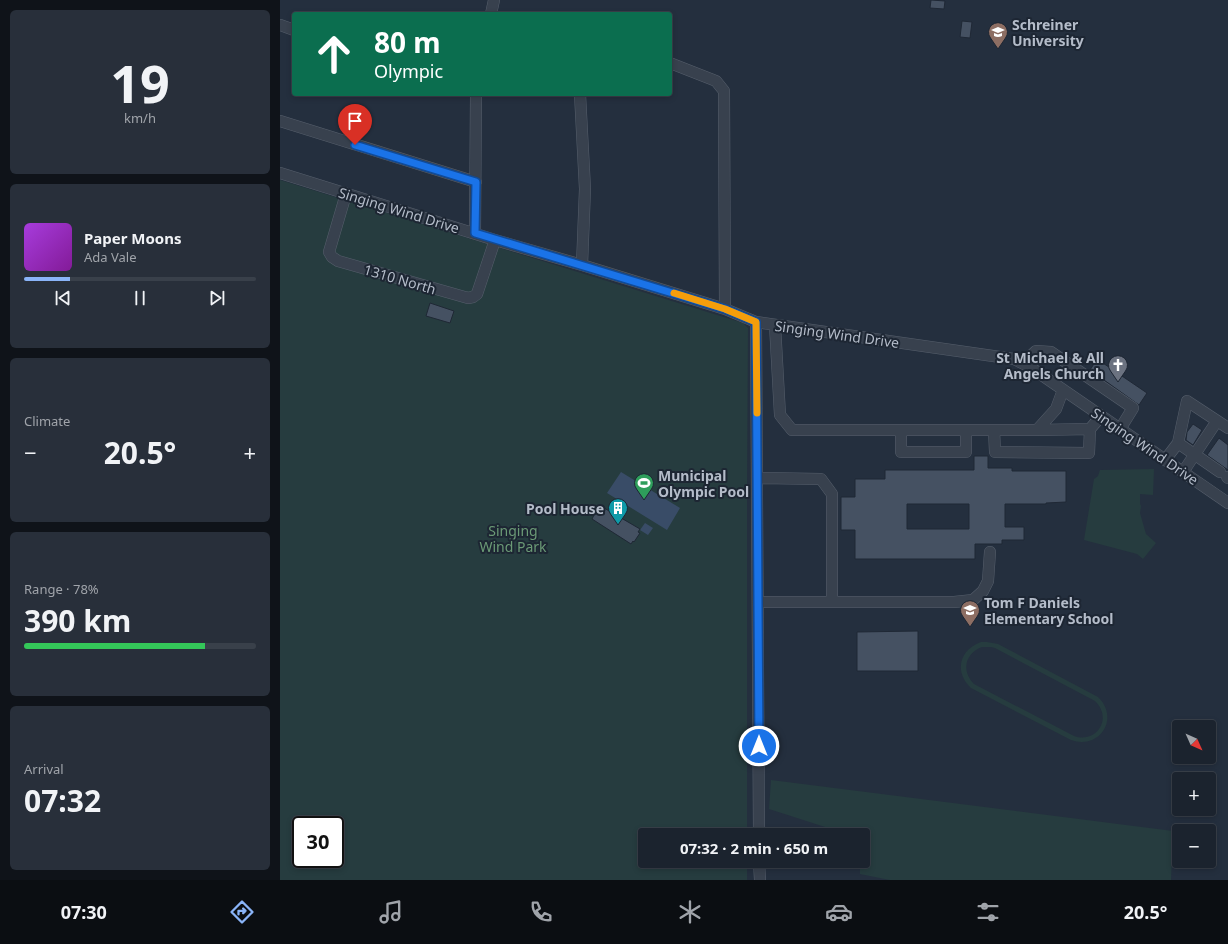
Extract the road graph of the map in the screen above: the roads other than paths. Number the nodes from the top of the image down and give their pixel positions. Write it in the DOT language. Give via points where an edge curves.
graph roads {
  1 [pos="494,0"];
  2 [pos="491,12"];
  3 [pos="280,25"];
  4 [pos="292,29"];
  5 [pos="672,64"];
  6 [pos="476,96"];
  7 [pos="580,96"];
  8 [pos="280,121"];
  9 [pos="280,173"];
  10 [pos="476,182"];
  11 [pos="346,194"];
  12 [pos="475,233"];
  13 [pos="495,240"];
  14 [pos="582,264"];
  15 [pos="725,309"];
  16 [pos="756,322"];
  17 [pos="775,325"];
  18 [pos="1023,364"];
  19 [pos="1063,390"];
  20 [pos="1101,416"];
  21 [pos="1217,421"];
  22 [pos="1228,428"];
  23 [pos="1090,429"];
  24 [pos="1120,429"];
  25 [pos="901,430"];
  26 [pos="966,430"];
  27 [pos="994,430"];
  28 [pos="1037,430"];
  29 [pos="1178,443"];
  30 [pos="1194,454"];
  31 [pos="1165,460"];
  32 [pos="1183,472"];
  33 [pos="1225,475"];
  34 [pos="757,478"];
  35 [pos="1228,503"];
  36 [pos="990,552"];
  37 [pos="758,602"];
  38 [pos="832,602"];
  39 [pos="759,828"];
  40 [pos="759,868"];
  41 [pos="760,880"];
  1 -- 2 [label="street"];
  3 -- 4 [label="street"];
  5 -- 15 [label="street" via="716,81 724,91"];
  6 -- 10 [label="street"];
  7 -- 14 [label="street" via="585,188"];
  8 -- 10 [label="street"];
  9 -- 11 [label="street, Singing Wind Drive"];
  10 -- 12 [label="street"];
  11 -- 12 [label="street, Singing Wind Drive"];
  11 -- 13 [label="street, 1310 North" via="329,252 338,261 468,298 477,294"];
  12 -- 13 [label="street, Singing Wind Drive"];
  13 -- 14 [label="street, Singing Wind Drive"];
  14 -- 15 [label="street, Singing Wind Drive"];
  15 -- 16 [label="street, Singing Wind Drive"];
  16 -- 17 [label="street, Singing Wind Drive"];
  16 -- 34 [label="street"];
  17 -- 18 [label="street, Singing Wind Drive" via="1014,359"];
  17 -- 25 [label="street" via="780,415 792,430"];
  18 -- 19 [label="street, Singing Wind Drive"];
  18 -- 24 [label="street" via="1036,351 1052,352 1133,408"];
  19 -- 20 [label="street, Singing Wind Drive"];
  19 -- 28 [label="street" via="1056,409"];
  20 -- 23 [label="street"];
  20 -- 24 [label="street, Singing Wind Drive"];
  21 -- 22 [label="street"];
  21 -- 29 [label="street" via="1187,401"];
  21 -- 30 [label="street"];
  23 -- 27 [label="street" via="1089,453 995,452"];
  23 -- 28 [label="street"];
  24 -- 31 [label="street, Singing Wind Drive"];
  25 -- 26 [label="street"];
  25 -- 26 [label="street" via="901,452 966,452"];
  26 -- 27 [label="street"];
  27 -- 28 [label="street"];
  29 -- 30 [label="street"];
  29 -- 31 [label="street"];
  30 -- 32 [label="street"];
  30 -- 33 [label="street"];
  31 -- 32 [label="street, Singing Wind Drive"];
  32 -- 35 [label="street, Singing Wind Drive"];
  34 -- 37 [label="street"];
  34 -- 38 [label="street" via="821,479 832,494"];
  36 -- 38 [label="street" via="988,581 983,591 973,600"];
  37 -- 38 [label="street"];
  37 -- 39 [label="street"];
  40 -- 41 [label="street"];
}
